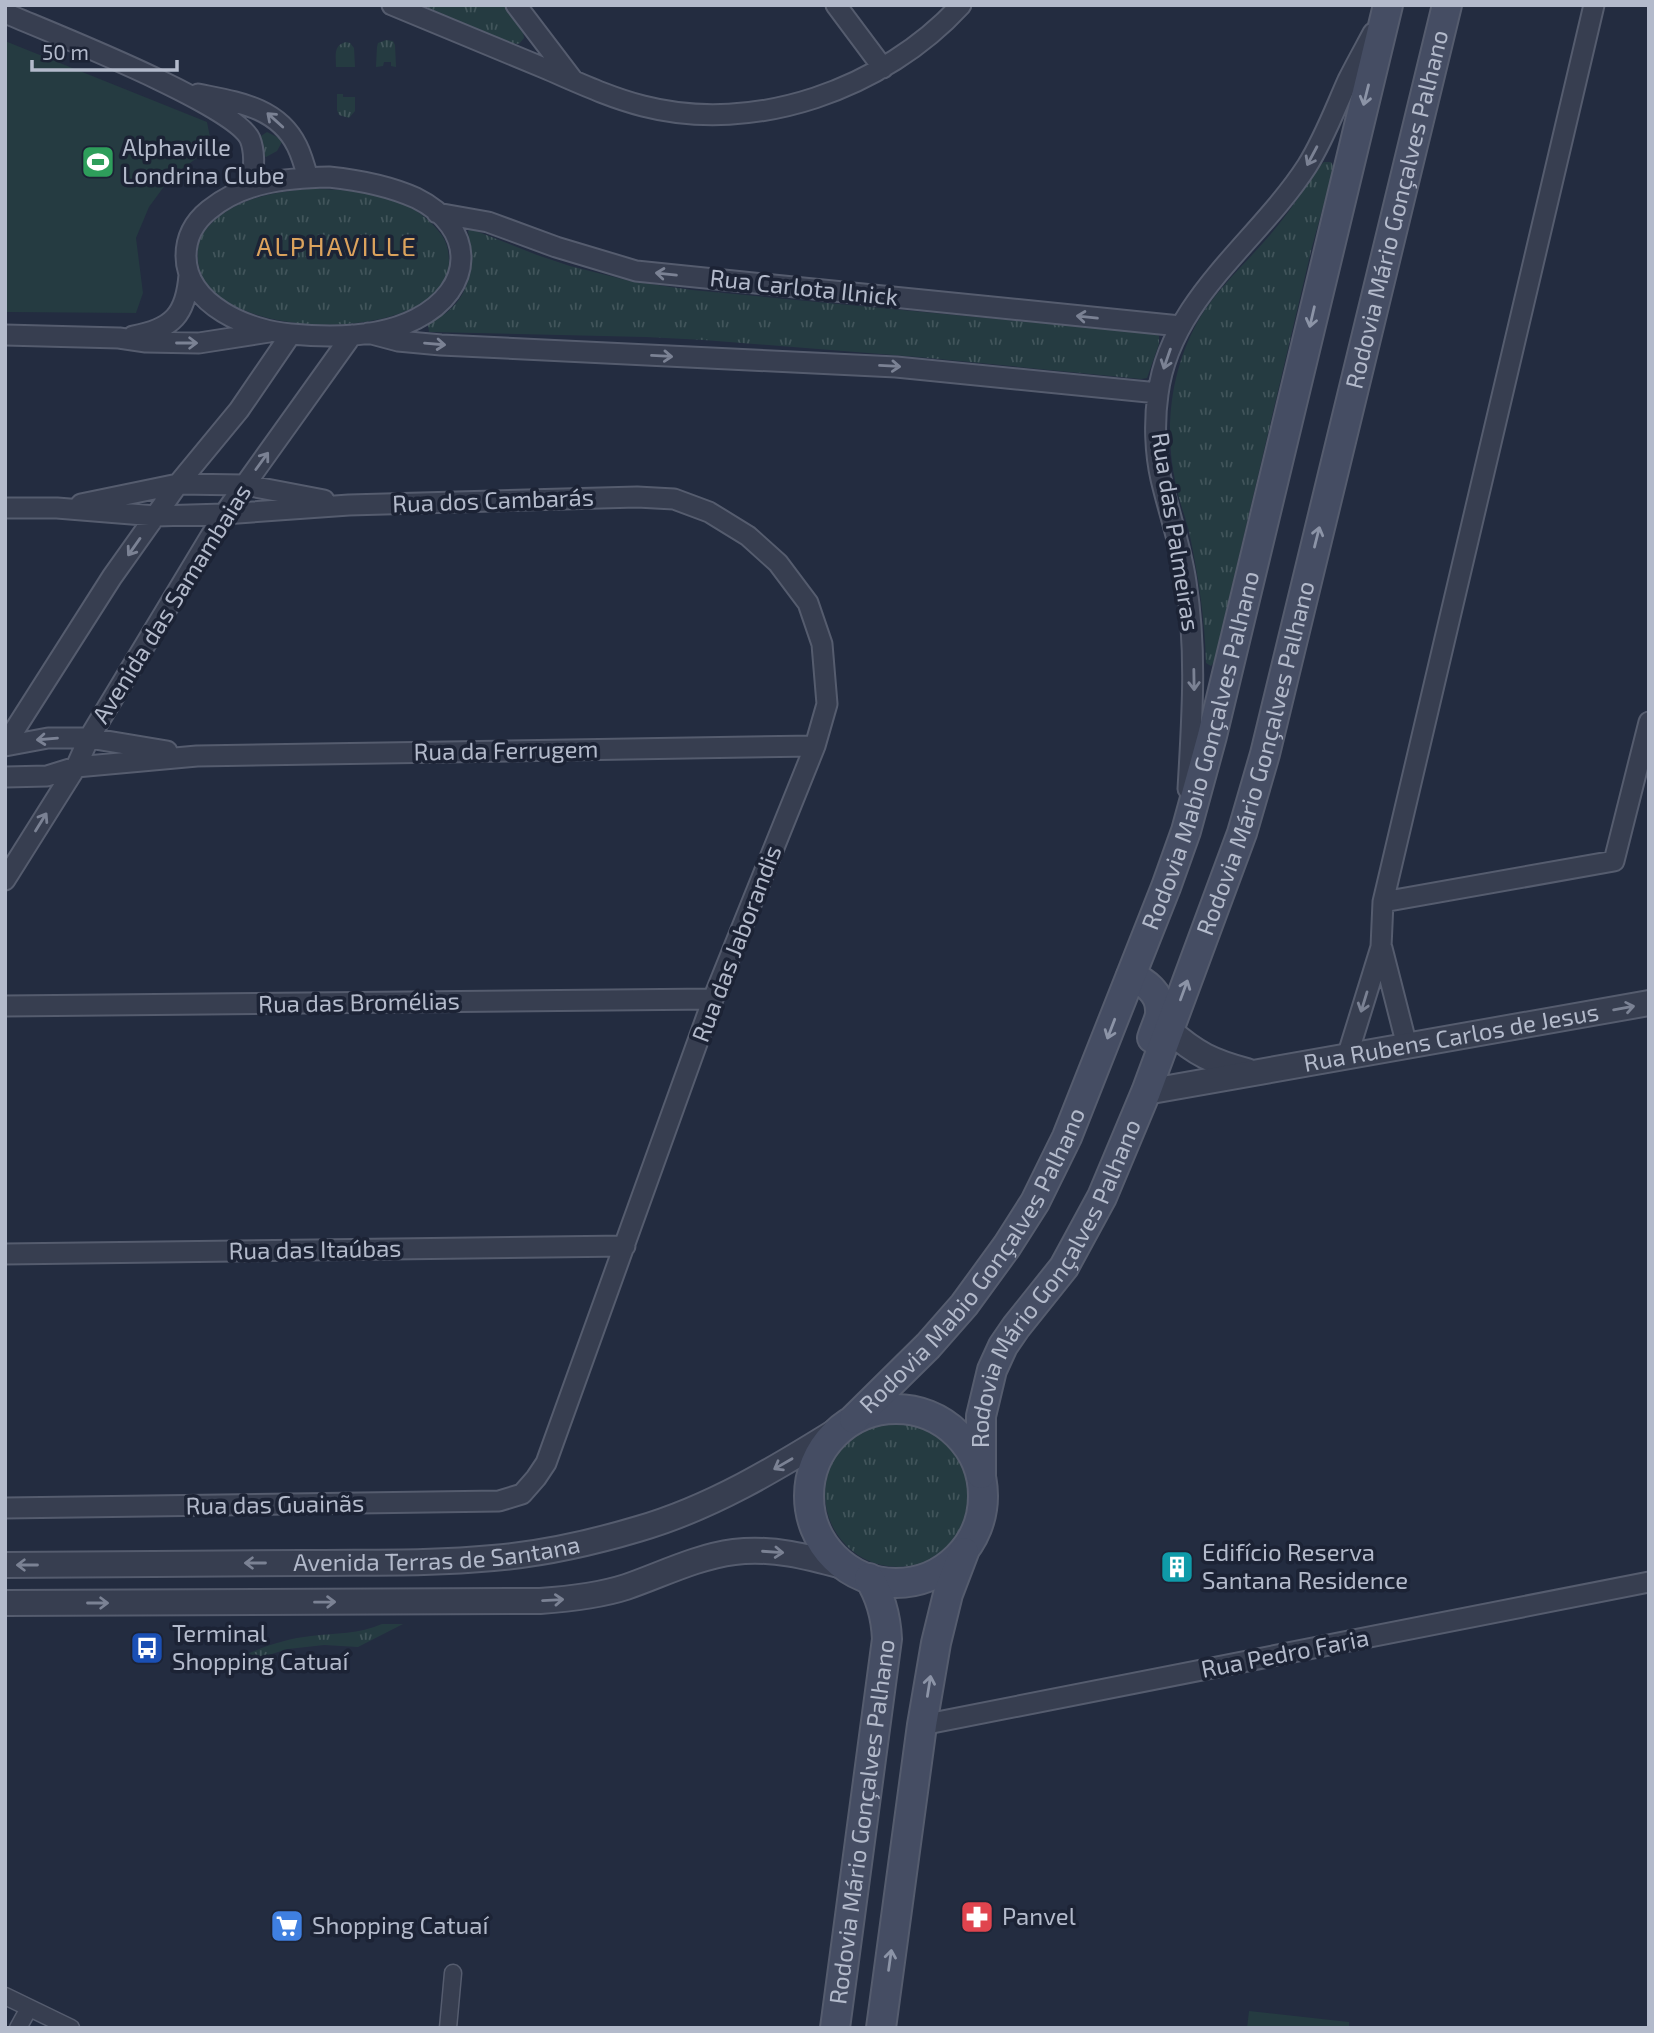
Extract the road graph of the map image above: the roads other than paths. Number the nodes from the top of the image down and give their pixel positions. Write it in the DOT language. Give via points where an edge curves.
graph roads {
  1 [pos="392,5"];
  2 [pos="516,5"];
  3 [pos="836,5"];
  4 [pos="961,5"];
  5 [pos="1447,5"];
  6 [pos="1594,5"];
  7 [pos="1387,6"];
  8 [pos="5,13"];
  9 [pos="883,68"];
  10 [pos="574,80"];
  11 [pos="184,91"];
  12 [pos="308,177"];
  13 [pos="252,187"];
  14 [pos="437,213"];
  15 [pos="188,275"];
  16 [pos="1180,326"];
  17 [pos="282,333"];
  18 [pos="360,334"];
  19 [pos="5,335"];
  20 [pos="120,338"];
  21 [pos="1158,393"];
  22 [pos="178,484"];
  23 [pos="245,485"];
  24 [pos="636,497"];
  25 [pos="349,505"];
  26 [pos="5,508"];
  27 [pos="57,508"];
  28 [pos="224,514"];
  29 [pos="156,516"];
  30 [pos="1649,722"];
  31 [pos="89,738"];
  32 [pos="5,745"];
  33 [pos="815,746"];
  34 [pos="197,756"];
  35 [pos="76,767"];
  36 [pos="5,778"];
  37 [pos="1186,831"];
  38 [pos="5,880"];
  39 [pos="1383,902"];
  40 [pos="1381,947"];
  41 [pos="1131,976"];
  42 [pos="713,999"];
  43 [pos="1649,1003"];
  44 [pos="5,1006"];
  45 [pos="1169,1030"];
  46 [pos="1407,1046"];
  47 [pos="1347,1057"];
  48 [pos="1255,1073"];
  49 [pos="1146,1092"];
  50 [pos="625,1246"];
  51 [pos="5,1254"];
  52 [pos="848,1424"];
  53 [pos="981,1474"];
  54 [pos="536,1478"];
  55 [pos="5,1508"];
  56 [pos="965,1549"];
  57 [pos="5,1565"];
  58 [pos="857,1573"];
  59 [pos="1649,1582"];
  60 [pos="5,1603"];
  61 [pos="922,1725"];
  62 [pos="453,1973"];
  63 [pos="5,1996"];
  64 [pos="29,2008"];
  65 [pos="18,2028"];
  66 [pos="71,2028"];
  67 [pos="448,2028"];
  68 [pos="835,2028"];
  69 [pos="881,2028"];
  1 -- 10 [label="street"];
  2 -- 10 [label="street"];
  3 -- 9 [label="street"];
  4 -- 9 [label="street" via="919,45"];
  45 -- 5 [label="main road, Rodovia Mário Gonçalves Palhano, one-way" via="1242,833 1265,754"];
  6 -- 39 [label="street"];
  7 -- 16 [label="street, Rua das Palmeiras, one-way" via="1307,166 1248,242 1215,276"];
  7 -- 37 [label="main road, Rodovia Mabio Gonçalves Palhano, one-way" via="1216,723"];
  8 -- 11 [label="street"];
  9 -- 10 [label="street" via="808,101 762,111 713,114 645,106"];
  12 -- 11 [label="street, one-way" via="297,146 265,111"];
  11 -- 13 [label="street" via="244,130 253,152"];
  12 -- 13 [label="street"];
  12 -- 14 [label="street, Rua Carlota Ilnick" via="375,184 415,198"];
  13 -- 15 [label="street" via="220,202 197,222 186,247"];
  16 -- 14 [label="street, Rua Carlota Ilnick, one-way" via="636,271 488,222"];
  14 -- 18 [label="street, Rua Carlota Ilnick" via="460,246 461,266 455,285 415,319"];
  15 -- 17 [label="street" via="203,297 224,313"];
  15 -- 20 [label="street" via="185,303 169,324"];
  16 -- 21 [label="street, Rua das Palmeiras, one-way"];
  17 -- 18 [label="street, Rua Carlota Ilnick"];
  20 -- 17 [label="street, one-way" via="199,343"];
  17 -- 22 [label="street" via="239,410"];
  18 -- 21 [label="street, one-way" via="441,345 896,367"];
  23 -- 18 [label="street, Avenida das Samambaias, one-way"];
  19 -- 20 [label="street"];
  21 -- 37 [label="street, Rua das Palmeiras, one-way" via="1160,477 1186,581 1194,653"];
  22 -- 23 [label="street, Rua dos Cambarás"];
  22 -- 27 [label="street, Rua dos Cambarás"];
  22 -- 29 [label="street"];
  23 -- 25 [label="street, Rua dos Cambarás"];
  23 -- 28 [label="street, Avenida das Samambaias"];
  24 -- 25 [label="street, Rua dos Cambarás"];
  24 -- 33 [label="street, Rua das Jaborandis" via="674,499 709,512 748,536 778,563 808,603 822,644 827,704"];
  25 -- 28 [label="street, Rua dos Cambarás"];
  26 -- 27 [label="street, Rua dos Cambarás"];
  27 -- 29 [label="street, Rua dos Cambarás"];
  28 -- 29 [label="street, Rua dos Cambarás"];
  28 -- 31 [label="street, Avenida das Samambaias"];
  29 -- 32 [label="street, one-way"];
  30 -- 39 [label="street" via="1614,861"];
  31 -- 32 [label="street, Rua da Ferrugem, one-way"];
  31 -- 34 [label="street, Rua da Ferrugem"];
  31 -- 35 [label="street, Avenida das Samambaias"];
  33 -- 34 [label="street, Rua da Ferrugem"];
  33 -- 42 [label="street, Rua das Jaborandis"];
  34 -- 35 [label="street, Rua da Ferrugem"];
  35 -- 36 [label="street, Rua da Ferrugem" via="47,776"];
  38 -- 35 [label="street, Avenida das Samambaias, one-way"];
  37 -- 41 [label="main road, Rodovia Mabio Gonçalves Palhano"];
  39 -- 40 [label="street"];
  40 -- 46 [label="street"];
  40 -- 47 [label="street, one-way"];
  41 -- 49 [label="main road" via="1146,982 1161,1010 1144,1065"];
  41 -- 52 [label="main road, Rodovia Mabio Gonçalves Palhano, one-way" via="1067,1136 1035,1202 964,1305"];
  42 -- 44 [label="street, Rua das Bromélias"];
  42 -- 50 [label="street, Rua das Jaborandis"];
  46 -- 43 [label="street, Rua Rubens Carlos de Jesus, one-way"];
  45 -- 48 [label="street, Rua Rubens Carlos de Jesus" via="1199,1054"];
  45 -- 49 [label="main road, Rodovia Mário Gonçalves Palhano"];
  46 -- 47 [label="street, Rua Rubens Carlos de Jesus"];
  47 -- 48 [label="street, Rua Rubens Carlos de Jesus"];
  48 -- 49 [label="street, Rua Rubens Carlos de Jesus"];
  49 -- 53 [label="main road, Rodovia Mário Gonçalves Palhano" via="1076,1246 1003,1346 992,1370 981,1416"];
  50 -- 51 [label="street, Rua das Itaúbas"];
  50 -- 54 [label="street, Rua das Jaborandis" via="546,1463"];
  52 -- 53 [label="main road" via="884,1409 931,1416 957,1433"];
  52 -- 57 [label="street, Avenida Terras de Santana, one-way" via="744,1486 683,1513 628,1532 546,1551 394,1562"];
  52 -- 58 [label="main road" via="830,1439 817,1459 808,1497 815,1529 828,1550"];
  53 -- 56 [label="main road" via="980,1521"];
  54 -- 55 [label="street, Rua das Guainãs" via="523,1494 499,1501"];
  56 -- 58 [label="main road" via="941,1570 909,1582 893,1583"];
  61 -- 56 [label="main road, Rodovia Mário Gonçalves Palhano, one-way" via="945,1606"];
  60 -- 58 [label="street, Avenida Terras de Santana, one-way" via="571,1599 623,1588 733,1552 803,1555"];
  58 -- 68 [label="main road, Rodovia Mário Gonçalves Palhano" via="876,1588 887,1639"];
  59 -- 61 [label="street, Rua Pedro Faria"];
  69 -- 61 [label="main road, Rodovia Mário Gonçalves Palhano, one-way"];
  62 -- 67 [label="street"];
  63 -- 64 [label="street"];
  64 -- 65 [label="street"];
  64 -- 66 [label="street"];
}
